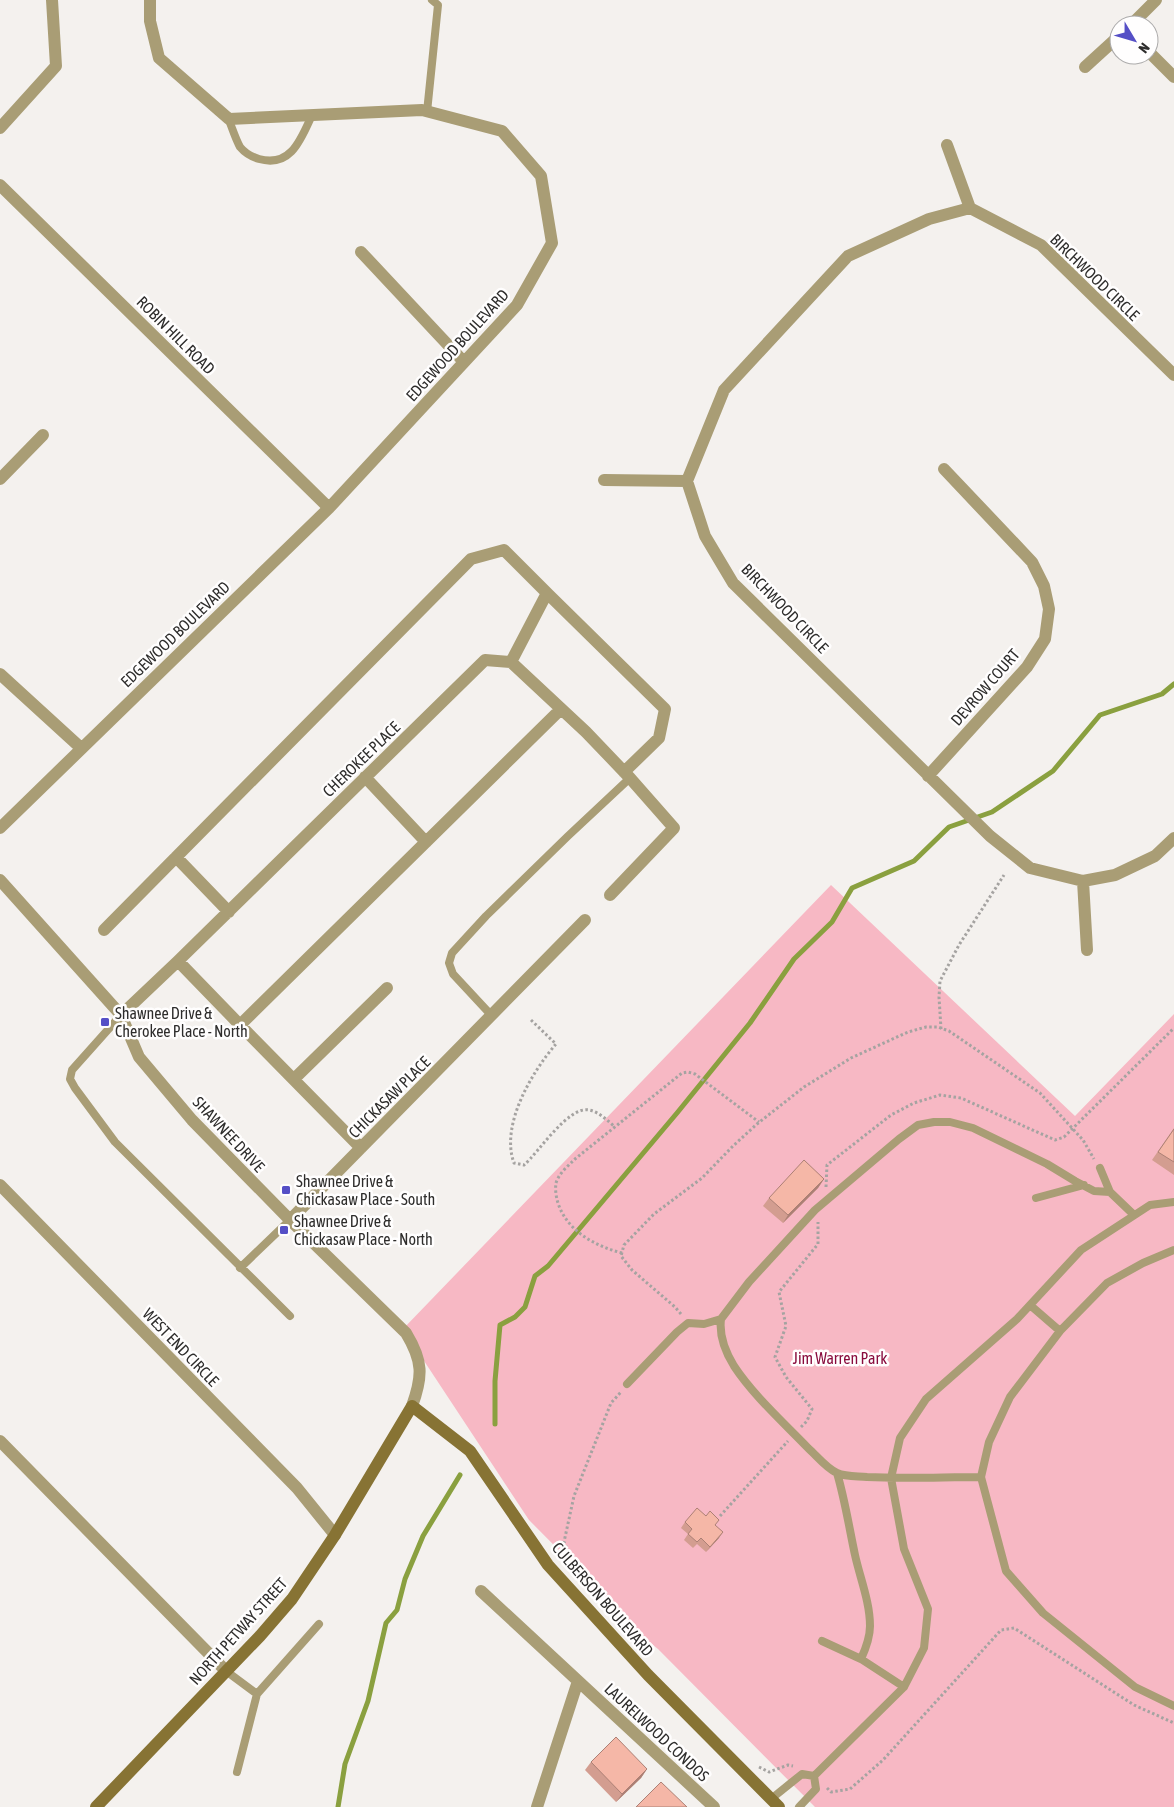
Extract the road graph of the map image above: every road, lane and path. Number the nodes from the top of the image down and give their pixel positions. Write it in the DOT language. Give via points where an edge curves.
graph roads {
  1 [pos="52,0"];
  2 [pos="150,0"];
  3 [pos="432,0"];
  4 [pos="1156,0"];
  5 [pos="1141,15"];
  6 [pos="1109,45"];
  7 [pos="1159,62"];
  8 [pos="1085,67"];
  9 [pos="1174,77"];
  10 [pos="427,112"];
  11 [pos="312,115"];
  12 [pos="228,118"];
  13 [pos="0,128"];
  14 [pos="946,146"];
  15 [pos="0,185"];
  16 [pos="970,208"];
  17 [pos="360,252"];
  18 [pos="464,362"];
  19 [pos="1174,375"];
  20 [pos="43,435"];
  21 [pos="944,469"];
  22 [pos="0,479"];
  23 [pos="604,480"];
  24 [pos="687,482"];
  25 [pos="329,508"];
  26 [pos="547,593"];
  27 [pos="511,662"];
  28 [pos="0,674"];
  29 [pos="561,709"];
  30 [pos="81,748"];
  31 [pos="627,775"];
  32 [pos="928,776"];
  33 [pos="365,777"];
  34 [pos="0,828"];
  35 [pos="1174,838"];
  36 [pos="426,842"];
  37 [pos="176,857"];
  38 [pos="1004,875"];
  39 [pos="0,880"];
  40 [pos="1083,881"];
  41 [pos="610,895"];
  42 [pos="228,912"];
  43 [pos="585,920"];
  44 [pos="104,930"];
  45 [pos="1087,950"];
  46 [pos="178,961"];
  47 [pos="387,988"];
  48 [pos="121,1015"];
  49 [pos="492,1016"];
  50 [pos="531,1020"];
  51 [pos="240,1025"];
  52 [pos="941,1028"];
  53 [pos="1174,1028"];
  54 [pos="294,1079"];
  55 [pos="759,1122"];
  56 [pos="616,1127"];
  57 [pos="1072,1129"];
  58 [pos="361,1148"];
  59 [pos="1100,1168"];
  60 [pos="0,1185"];
  61 [pos="1084,1185"];
  62 [pos="1110,1192"];
  63 [pos="1036,1198"];
  64 [pos="824,1202"];
  65 [pos="1174,1202"];
  66 [pos="1134,1215"];
  67 [pos="290,1220"];
  68 [pos="1174,1250"];
  69 [pos="622,1254"];
  70 [pos="240,1268"];
  71 [pos="1030,1305"];
  72 [pos="290,1316"];
  73 [pos="721,1319"];
  74 [pos="688,1323"];
  75 [pos="1060,1331"];
  76 [pos="627,1384"];
  77 [pos="412,1406"];
  78 [pos="795,1434"];
  79 [pos="0,1441"];
  80 [pos="837,1473"];
  81 [pos="981,1477"];
  82 [pos="890,1478"];
  83 [pos="720,1516"];
  84 [pos="335,1535"];
  85 [pos="582,1583"];
  86 [pos="481,1590"];
  87 [pos="320,1624"];
  88 [pos="822,1641"];
  89 [pos="861,1659"];
  90 [pos="226,1671"];
  91 [pos="578,1681"];
  92 [pos="904,1687"];
  93 [pos="257,1694"];
  94 [pos="1174,1706"];
  95 [pos="1174,1723"];
  96 [pos="753,1764"];
  97 [pos="238,1772"];
  98 [pos="814,1776"];
  99 [pos="775,1803"];
  100 [pos="96,1807"];
  101 [pos="537,1807"];
  102 [pos="714,1807"];
  103 [pos="799,1807"];
  1 -- 13 [label="street" via="56,66"];
  2 -- 12 [label="street" via="150,21 159,58"];
  3 -- 10 [label="lane" via="438,5"];
  4 -- 5 [label="street"];
  6 -- 8 [label="street"];
  7 -- 9 [label="street"];
  10 -- 11 [label="street, EDGEWOOD BOULEVARD"];
  10 -- 18 [label="street, EDGEWOOD BOULEVARD" via="502,131 541,176 552,243 517,305"];
  11 -- 12 [label="street, EDGEWOOD BOULEVARD"];
  11 -- 12 [label="lane" via="288,156 270,162 248,155"];
  14 -- 16 [label="street"];
  15 -- 25 [label="street, ROBIN HILL ROAD"];
  16 -- 19 [label="street, BIRCHWOOD CIRCLE" via="1041,245"];
  16 -- 24 [label="street" via="929,219 848,256 724,390"];
  17 -- 18 [label="street"];
  18 -- 25 [label="street, EDGEWOOD BOULEVARD"];
  20 -- 22 [label="street"];
  21 -- 32 [label="street, DEVROW COURT" via="1032,562 1044,586 1050,609 1045,638 1027,667"];
  23 -- 24 [label="street"];
  24 -- 32 [label="street, BIRCHWOOD CIRCLE" via="705,536 733,583"];
  25 -- 30 [label="street, EDGEWOOD BOULEVARD"];
  26 -- 27 [label="street"];
  26 -- 31 [label="street" via="664,709 659,738"];
  26 -- 37 [label="street" via="504,550 471,559"];
  27 -- 29 [label="street"];
  27 -- 33 [label="street, CHEROKEE PLACE" via="485,660"];
  28 -- 30 [label="street"];
  29 -- 31 [label="street"];
  29 -- 36 [label="street"];
  30 -- 34 [label="street, EDGEWOOD BOULEVARD"];
  31 -- 41 [label="street" via="674,828"];
  31 -- 49 [label="lane" via="452,953 449,963 453,974"];
  32 -- 40 [label="street, BIRCHWOOD CIRCLE" via="990,836 1030,868"];
  33 -- 36 [label="street"];
  33 -- 42 [label="street, CHEROKEE PLACE"];
  35 -- 40 [label="street, BIRCHWOOD CIRCLE" via="1155,856 1116,875"];
  36 -- 51 [label="street"];
  37 -- 42 [label="street"];
  37 -- 44 [label="street"];
  38 -- 52 [label="path" via="940,981"];
  39 -- 48 [label="street, SHAWNEE DRIVE"];
  40 -- 45 [label="street"];
  42 -- 46 [label="street, CHEROKEE PLACE"];
  43 -- 49 [label="street, CHICKASAW PLACE"];
  46 -- 48 [label="street, CHEROKEE PLACE"];
  46 -- 51 [label="street"];
  47 -- 54 [label="street"];
  48 -- 67 [label="street, SHAWNEE DRIVE" via="138,1058 192,1120"];
  48 -- 70 [label="lane" via="72,1070 70,1079 115,1142"];
  49 -- 58 [label="street, CHICKASAW PLACE"];
  50 -- 56 [label="path" via="556,1044 532,1078 519,1104 510,1140 514,1163 524,1165 567,1117 577,1112 587,1110 600,1115"];
  51 -- 54 [label="street"];
  52 -- 55 [label="path" via="926,1027 908,1032 851,1058 804,1087"];
  52 -- 57 [label="path" via="1040,1093"];
  53 -- 57 [label="path"];
  54 -- 58 [label="street"];
  55 -- 56 [label="path" via="688,1072 682,1073"];
  55 -- 69 [label="path" via="702,1178 654,1214 624,1245"];
  56 -- 69 [label="path" via="575,1159 556,1184 557,1199 566,1221 599,1246"];
  57 -- 59 [label="path"];
  57 -- 64 [label="path" via="1055,1140 961,1098 940,1095 914,1102 891,1115 827,1165"];
  58 -- 67 [label="street, CHICKASAW PLACE"];
  59 -- 62 [label="lane"];
  60 -- 84 [label="street, WEST END CIRCLE" via="297,1488"];
  61 -- 62 [label="lane" via="1094,1191"];
  61 -- 63 [label="lane"];
  61 -- 64 [label="lane" via="972,1128 934,1122 918,1125"];
  62 -- 66 [label="lane"];
  64 -- 73 [label="lane" via="749,1282"];
  64 -- 78 [label="path" via="818,1216 818,1244 779,1292 786,1326 775,1357 786,1377 812,1409 807,1421"];
  65 -- 66 [label="lane" via="1150,1205"];
  66 -- 71 [label="lane" via="1082,1250"];
  67 -- 70 [label="lane"];
  67 -- 77 [label="street, SHAWNEE DRIVE" via="406,1333 421,1365"];
  68 -- 75 [label="lane" via="1106,1283"];
  69 -- 74 [label="path" via="632,1270 675,1307"];
  70 -- 72 [label="lane"];
  71 -- 75 [label="lane"];
  71 -- 82 [label="lane" via="926,1399 900,1438"];
  73 -- 74 [label="lane" via="704,1324"];
  73 -- 78 [label="lane" via="725,1346 734,1366"];
  74 -- 76 [label="lane"];
  75 -- 81 [label="lane" via="1010,1397 989,1442"];
  76 -- 85 [label="path" via="611,1403 574,1496 564,1542"];
  77 -- 84 [label="street, NORTH PETWAY STREET"];
  77 -- 99 [label="street, CULBERSON BOULEVARD" via="470,1451 548,1565 648,1675"];
  78 -- 80 [label="lane"];
  78 -- 83 [label="path"];
  79 -- 90 [label="street"];
  80 -- 82 [label="lane"];
  80 -- 89 [label="lane" via="846,1502 870,1625 868,1643"];
  81 -- 82 [label="lane"];
  81 -- 94 [label="lane" via="1006,1571 1043,1613 1135,1687"];
  82 -- 92 [label="lane" via="904,1549 928,1609 924,1648"];
  84 -- 90 [label="street, NORTH PETWAY STREET" via="292,1599"];
  86 -- 91 [label="street, LAURELWOOD CONDOS"];
  87 -- 93 [label="lane"];
  88 -- 89 [label="lane"];
  89 -- 92 [label="lane"];
  90 -- 93 [label="lane"];
  90 -- 100 [label="street, NORTH PETWAY STREET"];
  91 -- 101 [label="street"];
  91 -- 102 [label="street, LAURELWOOD CONDOS"];
  92 -- 98 [label="lane"];
  93 -- 97 [label="lane"];
  95 -- 98 [label="path" via="1134,1704 1014,1628 1002,1630 896,1746 850,1790 831,1792"];
  96 -- 98 [label="path" via="769,1772 788,1765"];
  98 -- 99 [label="lane" via="802,1774"];
  98 -- 103 [label="lane" via="816,1789"];
}
